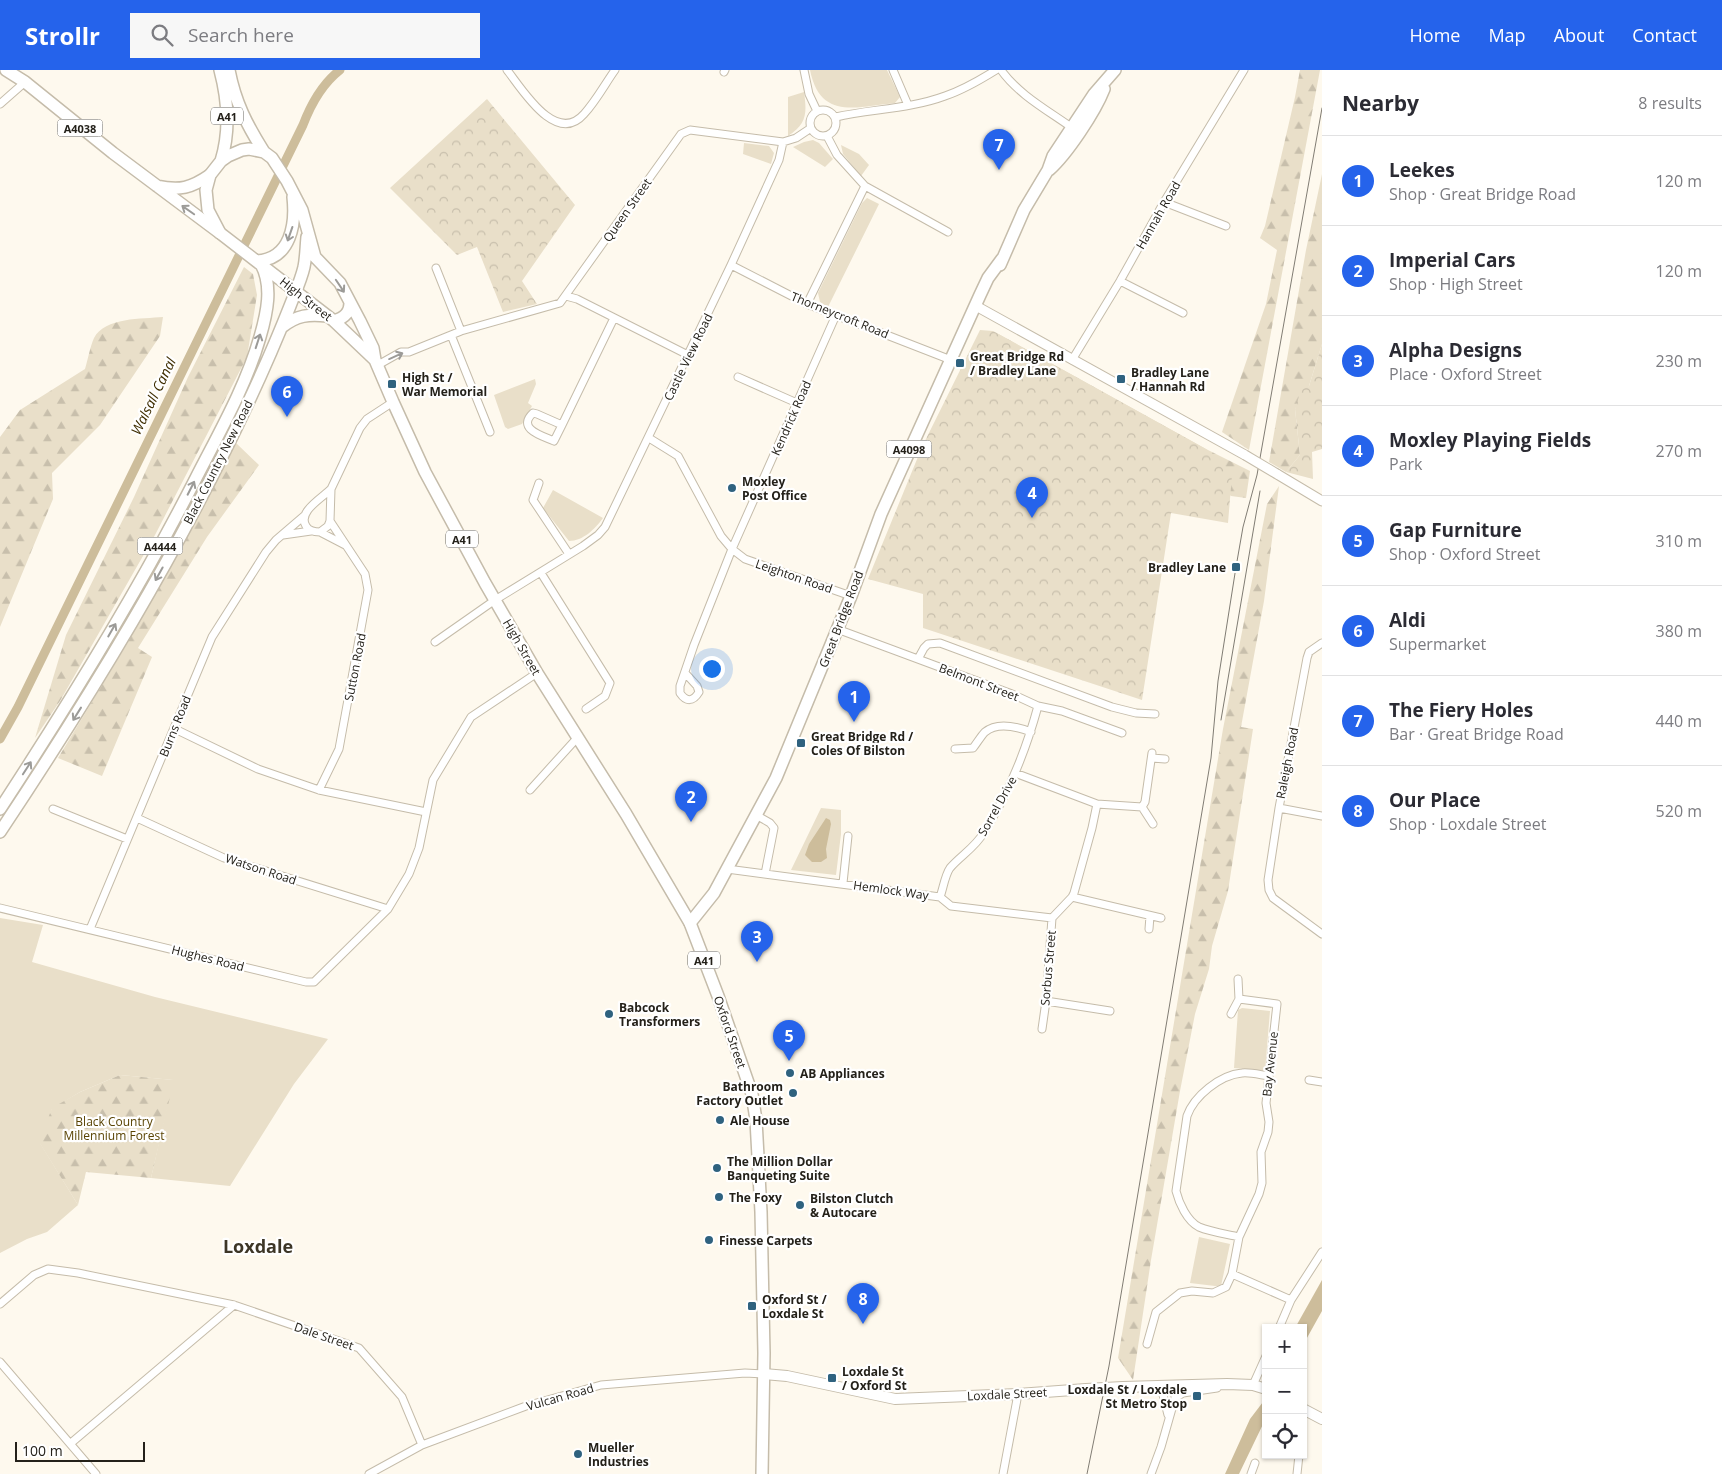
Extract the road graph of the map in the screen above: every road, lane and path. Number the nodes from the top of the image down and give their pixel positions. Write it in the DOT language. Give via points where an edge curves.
graph roads {
  1 [pos="6,70"];
  2 [pos="220,70"];
  3 [pos="229,70"];
  4 [pos="507,70"];
  5 [pos="615,70"];
  6 [pos="804,70"];
  7 [pos="893,70"];
  8 [pos="996,70"];
  9 [pos="1001,70"];
  10 [pos="1115,70"];
  11 [pos="1244,70"];
  12 [pos="1107,80"];
  13 [pos="25,82"];
  14 [pos="0,104"];
  15 [pos="908,105"];
  16 [pos="817,111"];
  17 [pos="1090,115"];
  18 [pos="836,117"];
  19 [pos="1071,127"];
  20 [pos="811,128"];
  21 [pos="827,136"];
  22 [pos="1073,140"];
  23 [pos="783,142"];
  24 [pos="268,155"];
  25 [pos="222,161"];
  26 [pos="1048,170"];
  27 [pos="210,175"];
  28 [pos="156,185"];
  29 [pos="290,185"];
  30 [pos="865,186"];
  31 [pos="1164,202"];
  32 [pos="1226,226"];
  33 [pos="307,230"];
  34 [pos="948,232"];
  35 [pos="220,233"];
  36 [pos="255,259"];
  37 [pos="731,265"];
  38 [pos="436,268"];
  39 [pos="1120,281"];
  40 [pos="296,291"];
  41 [pos="566,296"];
  42 [pos="350,302"];
  43 [pos="807,304"];
  44 [pos="976,306"];
  45 [pos="1183,313"];
  46 [pos="836,315"];
  47 [pos="331,318"];
  48 [pos="614,318"];
  49 [pos="282,327"];
  50 [pos="461,331"];
  51 [pos="451,335"];
  52 [pos="688,355"];
  53 [pos="951,360"];
  54 [pos="1072,360"];
  55 [pos="376,363"];
  56 [pos="738,377"];
  57 [pos="393,402"];
  58 [pos="798,403"];
  59 [pos="562,425"];
  60 [pos="490,432"];
  61 [pos="648,438"];
  62 [pos="539,483"];
  63 [pos="331,489"];
  64 [pos="1322,501"];
  65 [pos="312,506"];
  66 [pos="304,516"];
  67 [pos="330,517"];
  68 [pos="311,531"];
  69 [pos="320,532"];
  70 [pos="282,535"];
  71 [pos="345,545"];
  72 [pos="732,549"];
  73 [pos="569,554"];
  74 [pos="541,573"];
  75 [pos="851,596"];
  76 [pos="495,600"];
  77 [pos="837,629"];
  78 [pos="435,642"];
  79 [pos="1322,643"];
  80 [pos="918,659"];
  81 [pos="537,673"];
  82 [pos="686,674"];
  83 [pos="1038,706"];
  84 [pos="586,709"];
  85 [pos="1156,714"];
  86 [pos="174,729"];
  87 [pos="1031,732"];
  88 [pos="1122,733"];
  89 [pos="578,737"];
  90 [pos="955,749"];
  91 [pos="1164,759"];
  92 [pos="1016,773"];
  93 [pos="318,790"];
  94 [pos="530,790"];
  95 [pos="1097,804"];
  96 [pos="1142,807"];
  97 [pos="1279,808"];
  98 [pos="0,809"];
  99 [pos="53,809"];
  100 [pos="426,812"];
  101 [pos="756,815"];
  102 [pos="1322,816"];
  103 [pos="137,818"];
  104 [pos="1153,824"];
  105 [pos="0,832"];
  106 [pos="848,836"];
  107 [pos="128,840"];
  108 [pos="727,869"];
  109 [pos="765,874"];
  110 [pos="843,883"];
  111 [pos="940,897"];
  112 [pos="1072,897"];
  113 [pos="0,908"];
  114 [pos="388,908"];
  115 [pos="1150,916"];
  116 [pos="1052,918"];
  117 [pos="1161,918"];
  118 [pos="690,923"];
  119 [pos="90,929"];
  120 [pos="1149,929"];
  121 [pos="1322,934"];
  122 [pos="1238,979"];
  123 [pos="1239,999"];
  124 [pos="1046,1000"];
  125 [pos="1110,1011"];
  126 [pos="1231,1014"];
  127 [pos="1042,1029"];
  128 [pos="1269,1076"];
  129 [pos="1309,1080"];
  130 [pos="1322,1082"];
  131 [pos="1239,1237"];
  132 [pos="1322,1252"];
  133 [pos="1232,1274"];
  134 [pos="1291,1300"];
  135 [pos="0,1304"];
  136 [pos="234,1306"];
  137 [pos="1280,1324"];
  138 [pos="1147,1344"];
  139 [pos="0,1362"];
  140 [pos="1262,1365"];
  141 [pos="764,1374"];
  142 [pos="1253,1385"];
  143 [pos="1161,1387"];
  144 [pos="1262,1388"];
  145 [pos="1175,1392"];
  146 [pos="1018,1394"];
  147 [pos="1307,1411"];
  148 [pos="1320,1416"];
  149 [pos="1168,1418"];
  150 [pos="71,1443"];
  151 [pos="422,1445"];
  152 [pos="1299,1459"];
  153 [pos="1255,1463"];
  154 [pos="96,1474"];
  155 [pos="369,1474"];
  156 [pos="762,1474"];
  157 [pos="1003,1474"];
  158 [pos="1150,1474"];
  159 [pos="1251,1474"];
  160 [pos="1297,1474"];
  1 -- 13 [label="main road, A4038"];
  2 -- 25 [label="main road, A41" via="227,118"];
  3 -- 24 [label="main road, A41" via="243,116"];
  4 -- 5 [label="street" via="543,114 562,124 584,115"];
  6 -- 16 [label="street"];
  7 -- 15 [label="street"];
  8 -- 15 [label="street" via="944,97"];
  9 -- 19 [label="street" via="1017,88"];
  10 -- 12 [label="main road, Great Bridge Road / A4098"];
  11 -- 31 [label="street, Hannah Road"];
  12 -- 17 [label="main road, Great Bridge Road / A4098"];
  12 -- 19 [label="main road, Great Bridge Road / A4098"];
  13 -- 14 [label="street"];
  13 -- 28 [label="main road, A4038"];
  15 -- 18 [label="street"];
  16 -- 18 [label="street" via="825,109"];
  16 -- 20 [label="street" via="810,119"];
  17 -- 19 [label="street" via="1084,117 1076,128"];
  17 -- 22 [label="main road, Great Bridge Road / A4098"];
  18 -- 21 [label="street" via="835,130"];
  19 -- 22 [label="street"];
  19 -- 26 [label="main road, Great Bridge Road / A4098"];
  20 -- 21 [label="street" via="818,135"];
  20 -- 23 [label="street"];
  21 -- 30 [label="street" via="837,155"];
  22 -- 26 [label="main road, Great Bridge Road / A4098" via="1058,162"];
  23 -- 37 [label="street, Castle View Road" via="779,160"];
  23 -- 41 [label="street, Queen Street" via="690,130 681,134"];
  24 -- 25 [label="main road" via="249,149"];
  24 -- 29 [label="main road, A41"];
  25 -- 27 [label="main road"];
  26 -- 44 [label="main road, Great Bridge Road / A4098"];
  27 -- 28 [label="main road" via="188,187"];
  27 -- 35 [label="main road, A41" via="206,190 208,210"];
  35 -- 28 [label="main road, A4038, one-way"];
  29 -- 33 [label="main road, A41"];
  29 -- 36 [label="main road, one-way" via="295,212 289,239 275,255 264,260"];
  30 -- 34 [label="street"];
  30 -- 43 [label="street"];
  31 -- 32 [label="street"];
  31 -- 39 [label="street, Hannah Road"];
  33 -- 40 [label="main road, Black Country New Road / A4444" via="304,266"];
  33 -- 42 [label="main road, High Street / A41, one-way" via="315,257 340,283"];
  35 -- 36 [label="main road, A41"];
  36 -- 40 [label="main road, High Street / A41"];
  98 -- 36 [label="main road, Black Country New Road / A4444, one-way" via="102,647 166,535 221,429 247,372 267,306 267,280"];
  37 -- 43 [label="street, Thorneycroft Road"];
  37 -- 52 [label="street, Castle View Road"];
  38 -- 50 [label="street"];
  39 -- 45 [label="street"];
  39 -- 54 [label="street, Hannah Road"];
  40 -- 47 [label="main road, High Street / A41"];
  40 -- 49 [label="main road, Black Country New Road / A4444"];
  41 -- 48 [label="street"];
  41 -- 50 [label="street, Queen Street" via="552,306"];
  42 -- 47 [label="main road" via="345,316"];
  42 -- 55 [label="main road, High Street / A41" via="373,348"];
  43 -- 46 [label="street, Thorneycroft Road"];
  44 -- 53 [label="main road, Great Bridge Road / A4098"];
  44 -- 54 [label="street"];
  46 -- 53 [label="street, Thorneycroft Road"];
  46 -- 58 [label="street, Kendrick Road"];
  47 -- 49 [label="main road" via="306,314"];
  47 -- 55 [label="main road, High Street / A41"];
  48 -- 52 [label="street"];
  48 -- 59 [label="street"];
  49 -- 105 [label="main road, Black Country New Road / A4444, one-way" via="233,436 143,604"];
  50 -- 51 [label="street, Queen Street"];
  55 -- 51 [label="street, Queen Street, one-way"];
  51 -- 60 [label="street"];
  52 -- 61 [label="street, Castle View Road"];
  53 -- 75 [label="main road, Great Bridge Road / A4098" via="881,514"];
  54 -- 64 [label="street, bridge"];
  55 -- 57 [label="main road, High Street / A41"];
  56 -- 58 [label="street"];
  57 -- 63 [label="street" via="367,419 360,428"];
  57 -- 76 [label="main road, High Street / A41" via="425,472"];
  58 -- 72 [label="street, Kendrick Road"];
  59 -- 59 [label="street" via="554,442 530,430 527,420 533,413"];
  61 -- 72 [label="street, Leighton Road" via="678,456 720,536"];
  61 -- 73 [label="street, Castle View Road" via="605,527"];
  62 -- 73 [label="street" via="532,500"];
  63 -- 65 [label="street"];
  63 -- 67 [label="street"];
  65 -- 66 [label="street"];
  65 -- 67 [label="street" via="322,507"];
  66 -- 68 [label="street" via="305,525"];
  66 -- 70 [label="street, Burns Road"];
  67 -- 69 [label="street" via="328,526"];
  67 -- 71 [label="street, Sutton Road"];
  68 -- 69 [label="street"];
  68 -- 70 [label="street"];
  69 -- 71 [label="street, Sutton Road"];
  70 -- 86 [label="street, Burns Road" via="266,552 212,637"];
  71 -- 93 [label="street, Sutton Road" via="365,574 367,602 339,749"];
  72 -- 75 [label="street, Leighton Road" via="745,559"];
  72 -- 82 [label="street, Kendrick Road" via="694,644"];
  73 -- 74 [label="street, Castle View Road"];
  74 -- 76 [label="street, Castle View Road"];
  74 -- 84 [label="street" via="610,683 606,696"];
  75 -- 77 [label="main road, Great Bridge Road / A4098"];
  76 -- 78 [label="street, Castle View Road"];
  76 -- 81 [label="main road, High Street / A41"];
  77 -- 80 [label="street, Belmont Street"];
  77 -- 101 [label="main road, Great Bridge Road / A4098" via="776,778"];
  79 -- 97 [label="street, Raleigh Road" via="1309,652 1307,658"];
  80 -- 83 [label="street, Belmont Street"];
  80 -- 85 [label="street" via="928,644 940,644 1112,707"];
  81 -- 89 [label="main road, High Street / A41"];
  81 -- 100 [label="street" via="471,717 433,780"];
  83 -- 87 [label="street, Sorrel Drive"];
  83 -- 88 [label="street, Belmont Street"];
  86 -- 93 [label="street" via="258,768"];
  86 -- 103 [label="street, Burns Road"];
  87 -- 90 [label="street" via="1012,726 998,727 984,733 973,748"];
  87 -- 92 [label="street, Sorrel Drive"];
  89 -- 94 [label="street"];
  89 -- 118 [label="main road, High Street / A41"];
  91 -- 96 [label="street" via="1152,756"];
  92 -- 95 [label="street"];
  92 -- 111 [label="street, Sorrel Drive" via="984,834 950,869"];
  93 -- 100 [label="street"];
  95 -- 96 [label="street"];
  95 -- 112 [label="street, Sorbus Street"];
  96 -- 104 [label="street"];
  97 -- 102 [label="street"];
  97 -- 121 [label="street, Raleigh Road" via="1268,890"];
  99 -- 107 [label="street"];
  100 -- 114 [label="street" via="419,848 409,874"];
  101 -- 108 [label="main road, Great Bridge Road / A4098"];
  101 -- 109 [label="street" via="774,828"];
  103 -- 107 [label="street, Burns Road"];
  103 -- 114 [label="street, Watson Road" via="224,858"];
  106 -- 110 [label="street"];
  107 -- 119 [label="street, Burns Road"];
  108 -- 109 [label="street, Hemlock Way"];
  108 -- 118 [label="main road, Great Bridge Road / A4098" via="707,903"];
  109 -- 110 [label="street, Hemlock Way"];
  110 -- 111 [label="street, Hemlock Way"];
  111 -- 116 [label="street, Hemlock Way" via="951,906"];
  112 -- 115 [label="street"];
  112 -- 116 [label="street, Sorbus Street"];
  113 -- 119 [label="street, Hughes Road"];
  114 -- 119 [label="street, Hughes Road" via="311,983"];
  115 -- 117 [label="street"];
  115 -- 120 [label="street"];
  116 -- 124 [label="street, Sorbus Street"];
  118 -- 141 [label="main road, Oxford Street / A41" via="752,1094 761,1212"];
  122 -- 123 [label="street"];
  123 -- 126 [label="street"];
  123 -- 128 [label="street, Bay Avenue" via="1277,1004"];
  124 -- 125 [label="street"];
  124 -- 127 [label="street, Sorbus Street"];
  128 -- 131 [label="street, Bay Avenue" via="1266,1103 1268,1132 1261,1152 1262,1183"];
  128 -- 131 [label="street" via="1243,1072 1223,1079 1190,1106 1187,1116 1176,1191 1178,1201 1200,1227"];
  129 -- 130 [label="street"];
  131 -- 133 [label="street, Bay Avenue"];
  132 -- 134 [label="street"];
  133 -- 134 [label="street"];
  133 -- 138 [label="street" via="1226,1287 1219,1292 1180,1293 1156,1312"];
  134 -- 137 [label="street"];
  135 -- 136 [label="street, Dale Street" via="34,1275 48,1269"];
  136 -- 150 [label="street"];
  136 -- 151 [label="street, Dale Street" via="359,1348 402,1397"];
  139 -- 150 [label="street"];
  140 -- 142 [label="street"];
  141 -- 146 [label="main road, Loxdale Street" via="894,1399"];
  141 -- 151 [label="street, Vulcan Road" via="601,1385 526,1406"];
  141 -- 156 [label="main road, Oxford Street / A41"];
  142 -- 144 [label="main road, Loxdale Street"];
  142 -- 145 [label="main road, Loxdale Street"];
  143 -- 145 [label="main road, Loxdale Street"];
  143 -- 146 [label="main road, Loxdale Street, bridge"];
  143 -- 149 [label="street"];
  145 -- 149 [label="street"];
  146 -- 157 [label="street"];
  147 -- 148 [label="main road"];
  149 -- 158 [label="street"];
  150 -- 154 [label="street"];
  151 -- 155 [label="street, Vulcan Road"];
  152 -- 160 [label="street"];
  153 -- 159 [label="street"];
}
